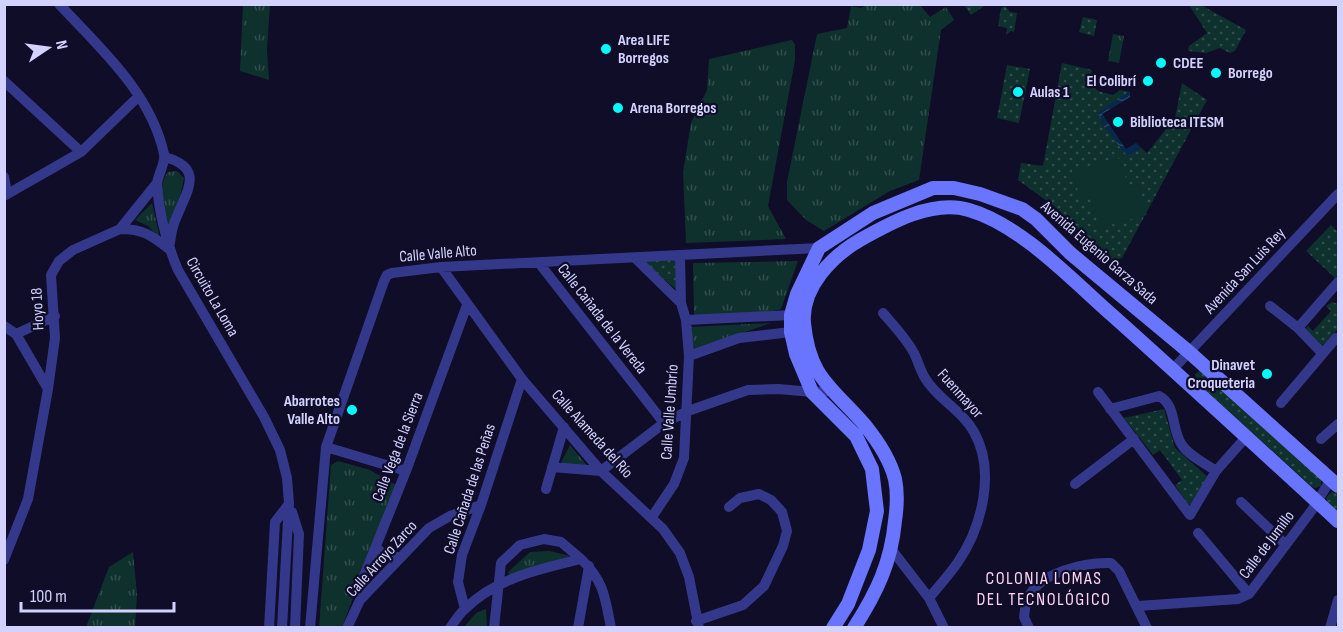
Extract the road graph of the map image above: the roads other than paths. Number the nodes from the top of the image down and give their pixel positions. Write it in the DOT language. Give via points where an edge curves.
graph roads {
  1 [pos="59,4"];
  2 [pos="4,81"];
  3 [pos="140,96"];
  4 [pos="81,152"];
  5 [pos="165,157"];
  6 [pos="4,177"];
  7 [pos="157,183"];
  8 [pos="6,194"];
  9 [pos="1338,194"];
  10 [pos="120,229"];
  11 [pos="819,248"];
  12 [pos="169,249"];
  13 [pos="1070,253"];
  14 [pos="680,256"];
  15 [pos="635,258"];
  16 [pos="539,263"];
  17 [pos="441,267"];
  18 [pos="1058,267"];
  19 [pos="1336,289"];
  20 [pos="681,303"];
  21 [pos="466,305"];
  22 [pos="1270,306"];
  23 [pos="883,313"];
  24 [pos="791,315"];
  25 [pos="55,316"];
  26 [pos="686,320"];
  27 [pos="4,326"];
  28 [pos="1298,328"];
  29 [pos="791,332"];
  30 [pos="16,334"];
  31 [pos="1338,340"];
  32 [pos="1189,352"];
  33 [pos="1322,353"];
  34 [pos="689,356"];
  35 [pos="1173,369"];
  36 [pos="522,379"];
  37 [pos="48,389"];
  38 [pos="831,391"];
  39 [pos="812,392"];
  40 [pos="1098,392"];
  41 [pos="1281,403"];
  42 [pos="1110,409"];
  43 [pos="688,411"];
  44 [pos="664,423"];
  45 [pos="1338,424"];
  46 [pos="564,427"];
  47 [pos="1247,436"];
  48 [pos="1134,439"];
  49 [pos="1321,439"];
  50 [pos="326,447"];
  51 [pos="552,467"];
  52 [pos="406,471"];
  53 [pos="601,471"];
  54 [pos="1216,471"];
  55 [pos="1335,482"];
  56 [pos="1075,484"];
  57 [pos="546,489"];
  58 [pos="1317,501"];
  59 [pos="1241,502"];
  60 [pos="289,503"];
  61 [pos="481,505"];
  62 [pos="729,507"];
  63 [pos="652,517"];
  64 [pos="1338,521"];
  65 [pos="1198,533"];
  66 [pos="1286,546"];
  67 [pos="376,547"];
  68 [pos="892,550"];
  69 [pos="400,557"];
  70 [pos="4,560"];
  71 [pos="585,563"];
  72 [pos="498,585"];
  73 [pos="1249,594"];
  74 [pos="929,598"];
  75 [pos="360,600"];
  76 [pos="1338,600"];
  77 [pos="1138,606"];
  78 [pos="465,609"];
  79 [pos="698,624"];
  80 [pos="269,627"];
  81 [pos="282,627"];
  82 [pos="295,627"];
  83 [pos="310,627"];
  84 [pos="347,627"];
  85 [pos="450,627"];
  86 [pos="494,627"];
  87 [pos="578,627"];
  88 [pos="611,627"];
  89 [pos="833,627"];
  90 [pos="854,627"];
  91 [pos="944,627"];
  92 [pos="1029,627"];
  93 [pos="1148,627"];
  94 [pos="1330,627"];
  1 -- 3 [label="street"];
  2 -- 4 [label="street"];
  3 -- 4 [label="street"];
  3 -- 5 [label="street"];
  4 -- 8 [label="street"];
  5 -- 7 [label="street, Circuito La Loma"];
  5 -- 12 [label="street" via="185,166 190,184 171,232"];
  6 -- 8 [label="street"];
  7 -- 10 [label="street, Hoyo 18"];
  7 -- 12 [label="street, Circuito La Loma"];
  9 -- 32 [label="street, Avenida San Luis Rey"];
  10 -- 12 [label="street" via="137,229"];
  10 -- 25 [label="street, Hoyo 18" via="73,250 59,261 51,274"];
  11 -- 13 [label="street, Avenida Eugenio Garza Sada" via="890,206 933,188 954,188 1022,209"];
  11 -- 14 [label="street, Calle Valle Alto"];
  11 -- 24 [label="street, Avenida Eugenio Garza Sada"];
  12 -- 60 [label="street, Circuito La Loma" via="280,450"];
  13 -- 18 [label="street"];
  13 -- 32 [label="street, Avenida Eugenio Garza Sada"];
  14 -- 15 [label="street, Calle Valle Alto"];
  14 -- 20 [label="street, Calle Valle Umbrío"];
  15 -- 16 [label="street, Calle Valle Alto"];
  15 -- 20 [label="street, Calle Valle Umbrío"];
  16 -- 17 [label="street, Calle Valle Alto"];
  16 -- 44 [label="street, Calle Cañada de la Vereda"];
  17 -- 21 [label="street, Calle Alameda del Río"];
  17 -- 50 [label="street, Calle Valle Alto" via="387,275"];
  18 -- 35 [label="street"];
  18 -- 38 [label="street" via="1011,229 968,209 934,208 895,221 847,248 822,272 807,301 803,320 806,341 814,367"];
  19 -- 28 [label="street"];
  20 -- 26 [label="street, Calle Valle Umbrío"];
  21 -- 36 [label="street, Calle Alameda del Río"];
  21 -- 52 [label="street, Calle Vega de la Sierra"];
  22 -- 28 [label="street"];
  23 -- 74 [label="street, Fuenmayor" via="908,342 925,378 974,432 984,465 983,500 974,531 958,562"];
  24 -- 26 [label="street"];
  24 -- 29 [label="street, Avenida Eugenio Garza Sada"];
  25 -- 30 [label="street"];
  25 -- 37 [label="street, Hoyo 18"];
  26 -- 34 [label="street, Calle Valle Umbrío"];
  27 -- 30 [label="street"];
  28 -- 33 [label="street"];
  29 -- 34 [label="street" via="739,338"];
  29 -- 39 [label="street, Avenida Eugenio Garza Sada"];
  30 -- 37 [label="street"];
  31 -- 33 [label="street"];
  32 -- 35 [label="street, Avenida San Luis Rey"];
  32 -- 55 [label="street, Avenida Eugenio Garza Sada"];
  33 -- 41 [label="street"];
  34 -- 43 [label="street, Calle Valle Umbrío"];
  35 -- 47 [label="street"];
  36 -- 46 [label="street, Calle Alameda del Río"];
  36 -- 61 [label="street, Calle Cañada de las Peñas"];
  37 -- 70 [label="street, Hoyo 18" via="28,499"];
  38 -- 39 [label="street"];
  38 -- 68 [label="street" via="868,429 889,461 898,498"];
  39 -- 43 [label="street" via="748,390"];
  39 -- 89 [label="street, Avenida Eugenio Garza Sada" via="856,436 872,469 877,511 870,550 848,604"];
  40 -- 42 [label="street"];
  42 -- 48 [label="street"];
  42 -- 54 [label="street" via="1159,396 1169,404 1176,438"];
  43 -- 44 [label="street"];
  43 -- 63 [label="street, Calle Valle Umbrío" via="684,458 674,484"];
  44 -- 53 [label="street"];
  45 -- 49 [label="street"];
  46 -- 51 [label="street"];
  46 -- 53 [label="street, Calle Alameda del Río"];
  47 -- 54 [label="street"];
  47 -- 58 [label="street"];
  48 -- 54 [label="street" via="1190,514"];
  48 -- 56 [label="street"];
  50 -- 52 [label="street"];
  50 -- 83 [label="street, Calle Valle Alto"];
  51 -- 53 [label="street"];
  51 -- 57 [label="street"];
  52 -- 67 [label="street, Calle Vega de la Sierra"];
  53 -- 63 [label="street, Calle Alameda del Río"];
  55 -- 58 [label="street, Calle de Jumillo"];
  58 -- 64 [label="street"];
  58 -- 66 [label="street, Calle de Jumillo"];
  59 -- 66 [label="street"];
  60 -- 80 [label="street" via="275,522"];
  60 -- 81 [label="street, Circuito La Loma"];
  60 -- 82 [label="street" via="298,534"];
  61 -- 69 [label="street, Calle Arroyo Zarco" via="429,528"];
  61 -- 78 [label="street, Calle Cañada de las Peñas" via="462,555 458,582"];
  62 -- 79 [label="street" via="740,498 759,494 782,512 787,531 764,586 743,605"];
  63 -- 79 [label="street, Calle Alameda del Río" via="680,553"];
  65 -- 73 [label="street"];
  66 -- 73 [label="street, Calle de Jumillo"];
  67 -- 69 [label="street" via="386,557"];
  67 -- 75 [label="street, Calle Vega de la Sierra" via="364,576"];
  68 -- 74 [label="street"];
  68 -- 90 [label="street" via="871,602"];
  69 -- 75 [label="street, Calle Arroyo Zarco"];
  71 -- 72 [label="street" via="523,574"];
  71 -- 72 [label="street" via="561,542 544,539 520,545 501,563"];
  71 -- 87 [label="street"];
  71 -- 88 [label="street" via="603,589"];
  72 -- 78 [label="street"];
  72 -- 86 [label="street"];
  73 -- 77 [label="street, Calle de Jumillo" via="1238,599"];
  74 -- 91 [label="street"];
  75 -- 84 [label="street, Calle Arroyo Zarco"];
  76 -- 94 [label="street"];
  77 -- 92 [label="street" via="1119,572 1111,563 1100,563 1041,581 1028,598 1024,617"];
  77 -- 93 [label="street"];
  78 -- 85 [label="street"];
}
